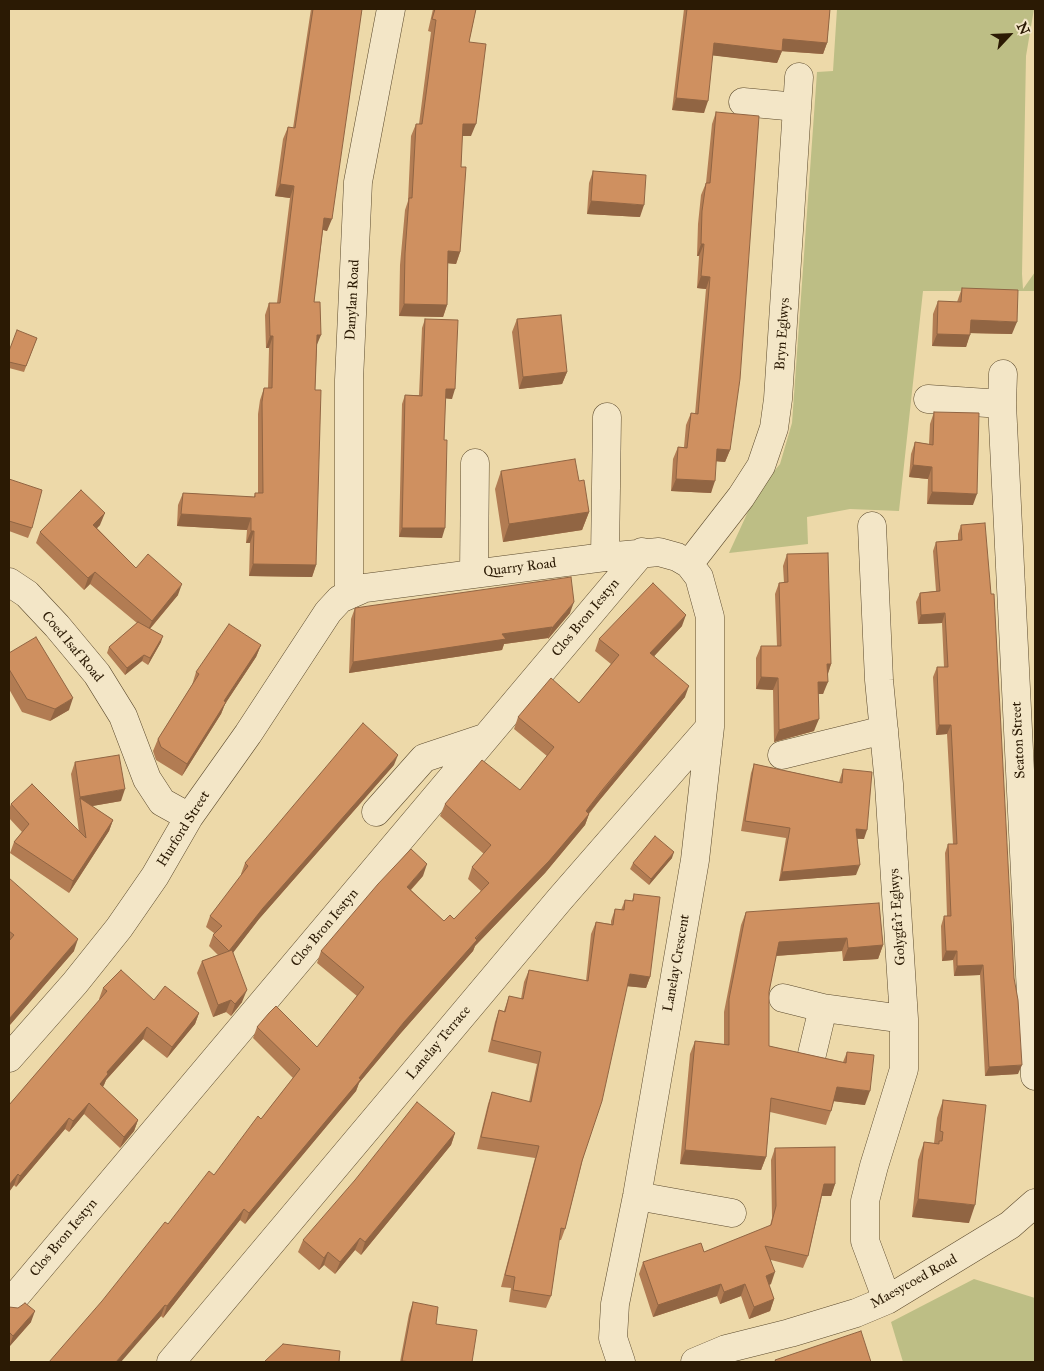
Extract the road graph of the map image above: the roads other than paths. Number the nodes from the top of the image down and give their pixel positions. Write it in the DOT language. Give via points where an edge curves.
graph roads {
  1 [pos="391,9"];
  2 [pos="799,77"];
  3 [pos="743,102"];
  4 [pos="797,107"];
  5 [pos="1003,374"];
  6 [pos="928,399"];
  7 [pos="1002,404"];
  8 [pos="607,417"];
  9 [pos="475,463"];
  10 [pos="872,526"];
  11 [pos="642,552"];
  12 [pos="604,556"];
  13 [pos="689,564"];
  14 [pos="474,574"];
  15 [pos="9,582"];
  16 [pos="349,594"];
  17 [pos="710,727"];
  18 [pos="884,730"];
  19 [pos="484,738"];
  20 [pos="782,755"];
  21 [pos="376,812"];
  22 [pos="189,817"];
  23 [pos="783,998"];
  24 [pos="823,1008"];
  25 [pos="904,1019"];
  26 [pos="812,1054"];
  27 [pos="9,1058"];
  28 [pos="1035,1076"];
  29 [pos="637,1196"];
  30 [pos="1035,1203"];
  31 [pos="732,1213"];
  32 [pos="887,1300"];
  33 [pos="9,1304"];
  34 [pos="171,1362"];
  35 [pos="621,1362"];
  36 [pos="695,1362"];
  1 -- 16 [label="street, Danylan Road" via="358,182 349,380"];
  2 -- 4 [label="street, Bryn Eglwys"];
  3 -- 4 [label="street"];
  4 -- 13 [label="street, Bryn Eglwys" via="774,428 756,474"];
  5 -- 7 [label="street, Seaton Street"];
  6 -- 7 [label="street"];
  7 -- 28 [label="street, Seaton Street"];
  8 -- 12 [label="street"];
  9 -- 14 [label="street"];
  10 -- 18 [label="street, Golygfa'r Eglwys"];
  11 -- 12 [label="street, Quarry Road"];
  11 -- 13 [label="street, Quarry Road" via="659,552"];
  11 -- 19 [label="street, Clos Bron Iestyn"];
  12 -- 14 [label="street, Quarry Road"];
  13 -- 17 [label="street, Lanelay Crescent" via="699,577 710,617"];
  14 -- 16 [label="street, Quarry Road" via="365,588"];
  15 -- 22 [label="street, Coed Isaf Road" via="33,600 97,674 123,716 147,779 162,802"];
  16 -- 22 [label="street, Hurford Street" via="328,612"];
  17 -- 29 [label="street, Lanelay Crescent" via="695,860"];
  17 -- 34 [label="street, Lanelay Terrace" via="560,899"];
  18 -- 20 [label="street"];
  18 -- 25 [label="street, Golygfa'r Eglwys"];
  19 -- 21 [label="street" via="424,758"];
  19 -- 33 [label="street, Clos Bron Iestyn"];
  22 -- 27 [label="street, Hurford Street" via="155,876 119,928"];
  23 -- 24 [label="street"];
  24 -- 25 [label="street"];
  24 -- 26 [label="street"];
  25 -- 32 [label="street, Golygfa'r Eglwys" via="904,1069 865,1201 865,1241"];
  29 -- 31 [label="street"];
  29 -- 35 [label="street, Lanelay Crescent" via="615,1304 613,1338"];
  30 -- 32 [label="street, Maesycoed Road" via="1010,1224"];
  32 -- 36 [label="street, Maesycoed Road" via="856,1313 726,1349"];
}
